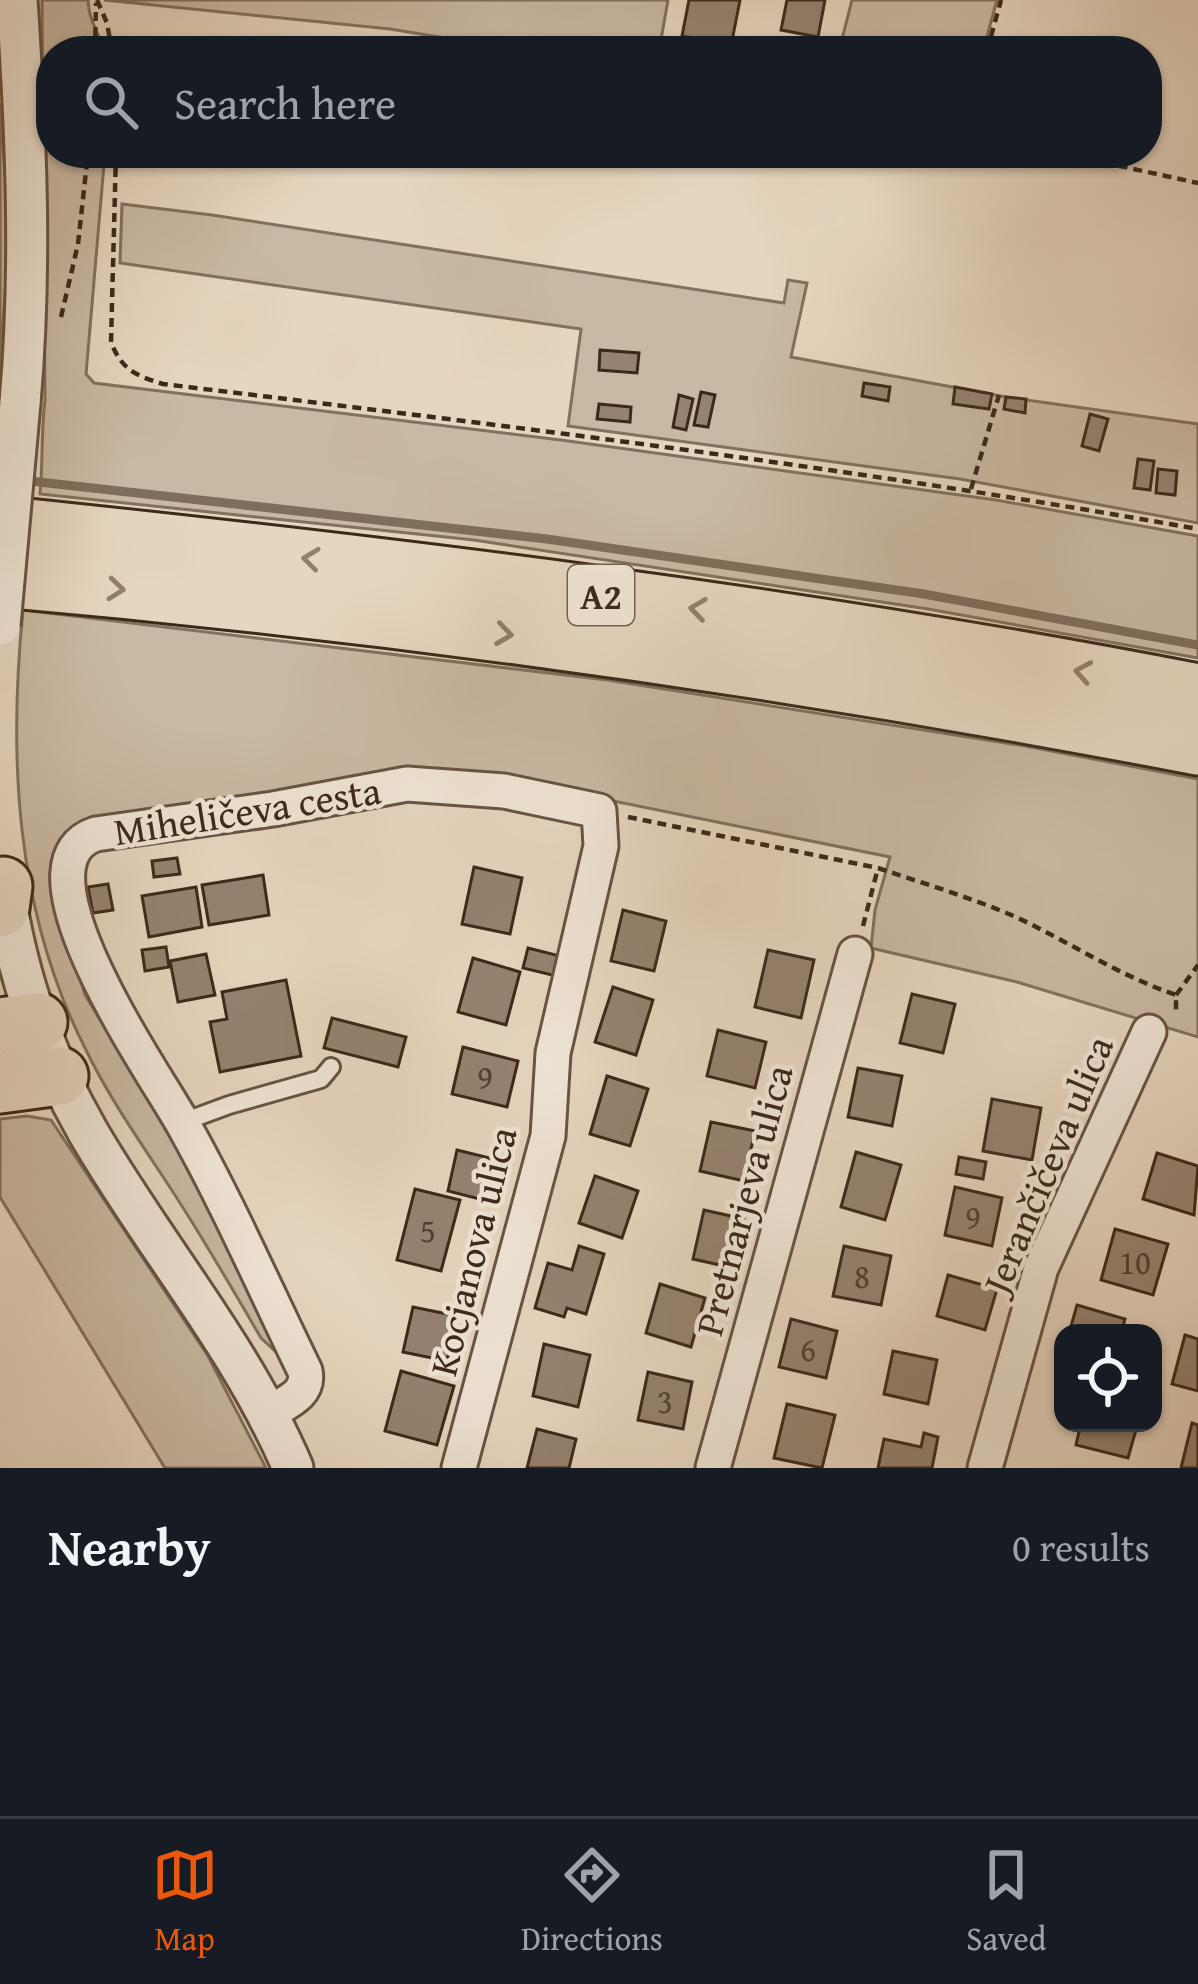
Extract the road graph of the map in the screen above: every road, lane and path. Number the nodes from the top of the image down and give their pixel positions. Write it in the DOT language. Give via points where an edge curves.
graph roads {
  1 [pos="17,0"];
  2 [pos="96,0"];
  3 [pos="1001,0"];
  4 [pos="95,36"];
  5 [pos="109,36"];
  6 [pos="991,36"];
  7 [pos="86,168"];
  8 [pos="116,168"];
  9 [pos="1129,168"];
  10 [pos="1198,183"];
  11 [pos="59,324"];
  12 [pos="999,395"];
  13 [pos="970,490"];
  14 [pos="0,525"];
  15 [pos="1198,529"];
  16 [pos="0,578"];
  17 [pos="0,626"];
  18 [pos="1198,692"];
  19 [pos="1198,746"];
  20 [pos="599,811"];
  21 [pos="878,868"];
  22 [pos="1,885"];
  23 [pos="855,954"];
  24 [pos="1198,965"];
  25 [pos="1176,995"];
  26 [pos="19,1024"];
  27 [pos="1149,1032"];
  28 [pos="331,1066"];
  29 [pos="59,1076"];
  30 [pos="0,1084"];
  31 [pos="183,1123"];
  32 [pos="269,1413"];
  33 [pos="292,1468"];
  34 [pos="459,1468"];
  35 [pos="713,1468"];
  36 [pos="986,1468"];
  1 -- 17 [label="street, bridge" via="29,287"];
  2 -- 4 [label="path"];
  2 -- 5 [label="path"];
  3 -- 6 [label="path"];
  7 -- 11 [label="path"];
  8 -- 13 [label="path" via="111,343 137,377"];
  9 -- 10 [label="path"];
  12 -- 13 [label="path"];
  13 -- 15 [label="path"];
  18 -- 14 [label="highway, A2, one-way" via="564,590"];
  16 -- 19 [label="highway, A2, one-way" via="548,640"];
  20 -- 21 [label="path"];
  20 -- 31 [label="street, Miheličeva cesta" via="504,791 407,784 85,838 70,876 78,929 99,984"];
  20 -- 34 [label="street, Kocjanova ulica" via="601,846 553,1053 548,1136"];
  21 -- 23 [label="path"];
  21 -- 25 [label="path" via="1016,918"];
  22 -- 26 [label="street" via="26,987"];
  23 -- 35 [label="street, Pretnarjeva ulica"];
  24 -- 25 [label="path"];
  25 -- 27 [label="path" via="1168,1030"];
  26 -- 29 [label="street"];
  27 -- 36 [label="street, Jerančičeva ulica" via="1041,1268"];
  28 -- 31 [label="lane" via="321,1079"];
  29 -- 30 [label="highway"];
  29 -- 32 [label="street"];
  31 -- 32 [label="street, Miheličeva cesta" via="305,1371 304,1391"];
  32 -- 33 [label="street"];
}
